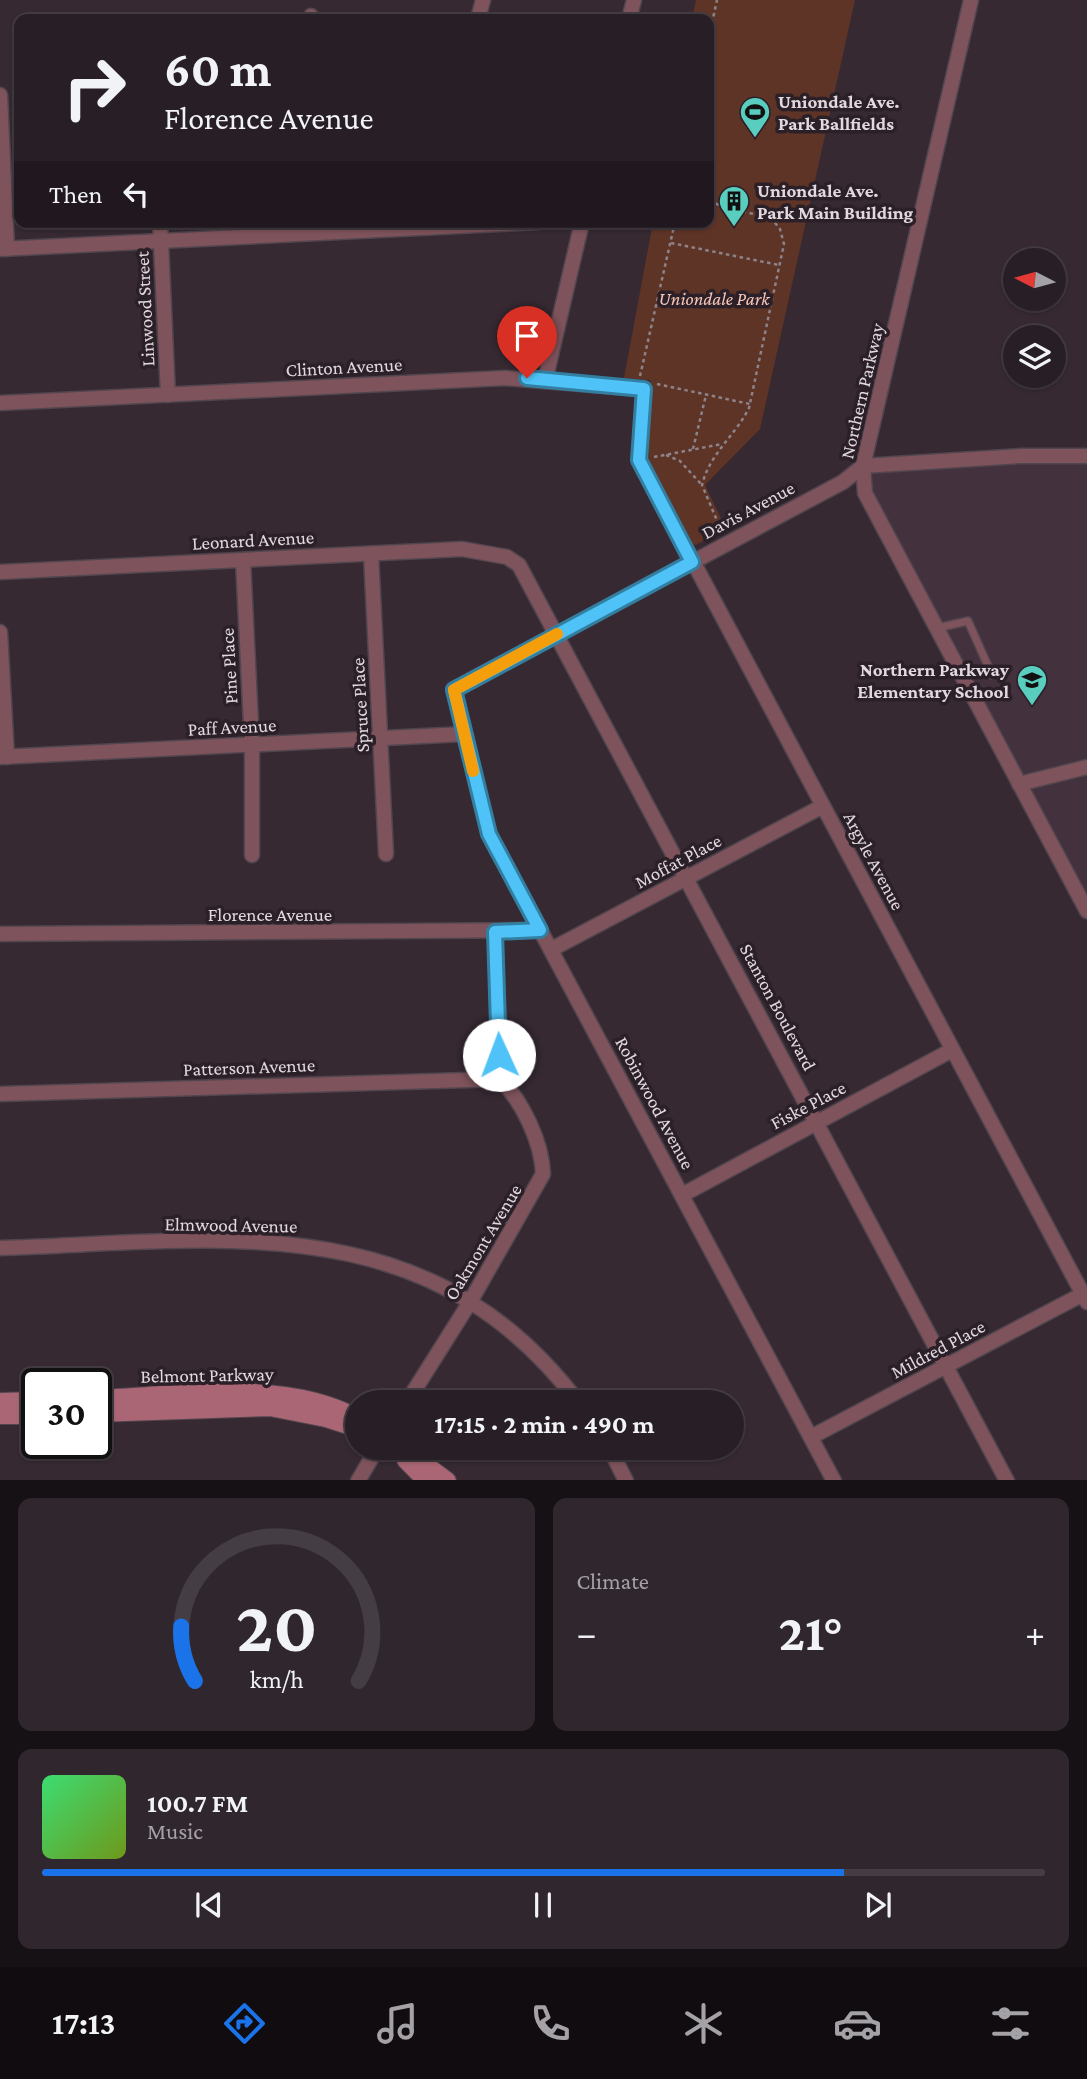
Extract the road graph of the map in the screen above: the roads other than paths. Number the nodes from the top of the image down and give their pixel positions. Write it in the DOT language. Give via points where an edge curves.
graph roads {
  1 [pos="971,0"];
  2 [pos="0,94"];
  3 [pos="160,228"];
  4 [pos="314,228"];
  5 [pos="581,228"];
  6 [pos="161,241"];
  7 [pos="4,249"];
  8 [pos="545,381"];
  9 [pos="168,395"];
  10 [pos="0,403"];
  11 [pos="1087,456"];
  12 [pos="639,460"];
  13 [pos="863,466"];
  14 [pos="371,554"];
  15 [pos="507,557"];
  16 [pos="243,560"];
  17 [pos="692,562"];
  18 [pos="0,572"];
  19 [pos="936,629"];
  20 [pos="0,632"];
  21 [pos="557,634"];
  22 [pos="992,675"];
  23 [pos="465,734"];
  24 [pos="381,738"];
  25 [pos="252,745"];
  26 [pos="3,757"];
  27 [pos="1087,767"];
  28 [pos="1019,785"];
  29 [pos="823,806"];
  30 [pos="386,854"];
  31 [pos="252,855"];
  32 [pos="687,878"];
  33 [pos="1087,911"];
  34 [pos="540,930"];
  35 [pos="495,932"];
  36 [pos="0,934"];
  37 [pos="552,950"];
  38 [pos="952,1050"];
  39 [pos="500,1080"];
  40 [pos="0,1094"];
  41 [pos="817,1122"];
  42 [pos="682,1195"];
  43 [pos="0,1248"];
  44 [pos="1085,1298"];
  45 [pos="470,1302"];
  46 [pos="947,1365"];
  47 [pos="415,1390"];
  48 [pos="568,1390"];
  49 [pos="112,1400"];
  50 [pos="21,1401"];
  51 [pos="0,1402"];
  52 [pos="196,1403"];
  53 [pos="112,1411"];
  54 [pos="345,1411"];
  55 [pos="21,1415"];
  56 [pos="0,1416"];
  57 [pos="345,1424"];
  58 [pos="811,1437"];
  59 [pos="370,1460"];
  60 [pos="407,1460"];
  61 [pos="419,1460"];
  62 [pos="616,1460"];
  63 [pos="358,1480"];
  64 [pos="427,1480"];
  65 [pos="447,1480"];
  66 [pos="626,1480"];
  67 [pos="834,1480"];
  68 [pos="1007,1480"];
  1 -- 13 [label="street, Northern Parkway"];
  2 -- 7 [label="street"];
  3 -- 6 [label="street, Linwood Street"];
  4 -- 6 [label="street"];
  5 -- 8 [label="street"];
  6 -- 7 [label="street"];
  6 -- 9 [label="street, Linwood Street"];
  8 -- 9 [label="street, Clinton Avenue" via="505,378"];
  8 -- 12 [label="street, Clinton Avenue" via="638,384 644,389"];
  9 -- 10 [label="street, Clinton Avenue"];
  11 -- 13 [label="street"];
  12 -- 17 [label="street, Argyle Avenue"];
  13 -- 17 [label="street, Davis Avenue" via="843,482"];
  13 -- 19 [label="street, Northern Parkway" via="871,507"];
  14 -- 15 [label="street, Leonard Avenue" via="463,549"];
  14 -- 16 [label="street, Leonard Avenue"];
  14 -- 24 [label="street, Spruce Place"];
  15 -- 21 [label="street, Stanton Boulevard" via="524,571"];
  16 -- 18 [label="street, Leonard Avenue"];
  16 -- 25 [label="street, Pine Place"];
  17 -- 21 [label="street, Davis Avenue"];
  17 -- 29 [label="street, Argyle Avenue"];
  19 -- 22 [label="lane" via="968,621"];
  19 -- 28 [label="street, Northern Parkway"];
  20 -- 26 [label="street"];
  21 -- 23 [label="street, Davis Avenue" via="454,690"];
  21 -- 32 [label="street, Stanton Boulevard"];
  23 -- 24 [label="street, Paff Avenue"];
  23 -- 34 [label="street, Robinwood Avenue" via="489,834"];
  24 -- 25 [label="street, Paff Avenue"];
  24 -- 30 [label="street, Spruce Place"];
  25 -- 26 [label="street, Paff Avenue"];
  25 -- 31 [label="street, Pine Place"];
  27 -- 28 [label="street"];
  28 -- 33 [label="street, Northern Parkway"];
  29 -- 32 [label="street, Moffat Place"];
  29 -- 38 [label="street, Argyle Avenue"];
  32 -- 37 [label="street, Moffat Place"];
  32 -- 41 [label="street, Stanton Boulevard"];
  34 -- 35 [label="street, Florence Avenue"];
  34 -- 37 [label="street, Robinwood Avenue"];
  35 -- 36 [label="street, Florence Avenue"];
  35 -- 39 [label="street"];
  37 -- 42 [label="street, Robinwood Avenue"];
  38 -- 41 [label="street, Fiske Place"];
  38 -- 44 [label="street, Argyle Avenue"];
  39 -- 40 [label="street, Patterson Avenue"];
  39 -- 45 [label="street, Oakmont Avenue" via="514,1094 543,1159 543,1174"];
  41 -- 42 [label="street, Fiske Place"];
  41 -- 46 [label="street, Stanton Boulevard"];
  42 -- 58 [label="street, Robinwood Avenue"];
  43 -- 45 [label="street, Elmwood Avenue" via="272,1241 337,1249 388,1263"];
  44 -- 46 [label="street, Mildred Place"];
  45 -- 47 [label="street, Oakmont Avenue"];
  45 -- 48 [label="street, Elmwood Avenue" via="543,1360"];
  46 -- 58 [label="street, Mildred Place"];
  46 -- 68 [label="street, Stanton Boulevard"];
  49 -- 52 [label="street, Belmont Parkway"];
  50 -- 51 [label="street"];
  52 -- 53 [label="street, Belmont Parkway"];
  52 -- 54 [label="street, Belmont Parkway" via="268,1392 332,1404"];
  52 -- 57 [label="street, Belmont Parkway" via="270,1407"];
  55 -- 56 [label="street"];
  58 -- 67 [label="street, Robinwood Avenue"];
  59 -- 63 [label="street"];
  60 -- 64 [label="street"];
  61 -- 65 [label="street"];
  62 -- 66 [label="street"];
}
